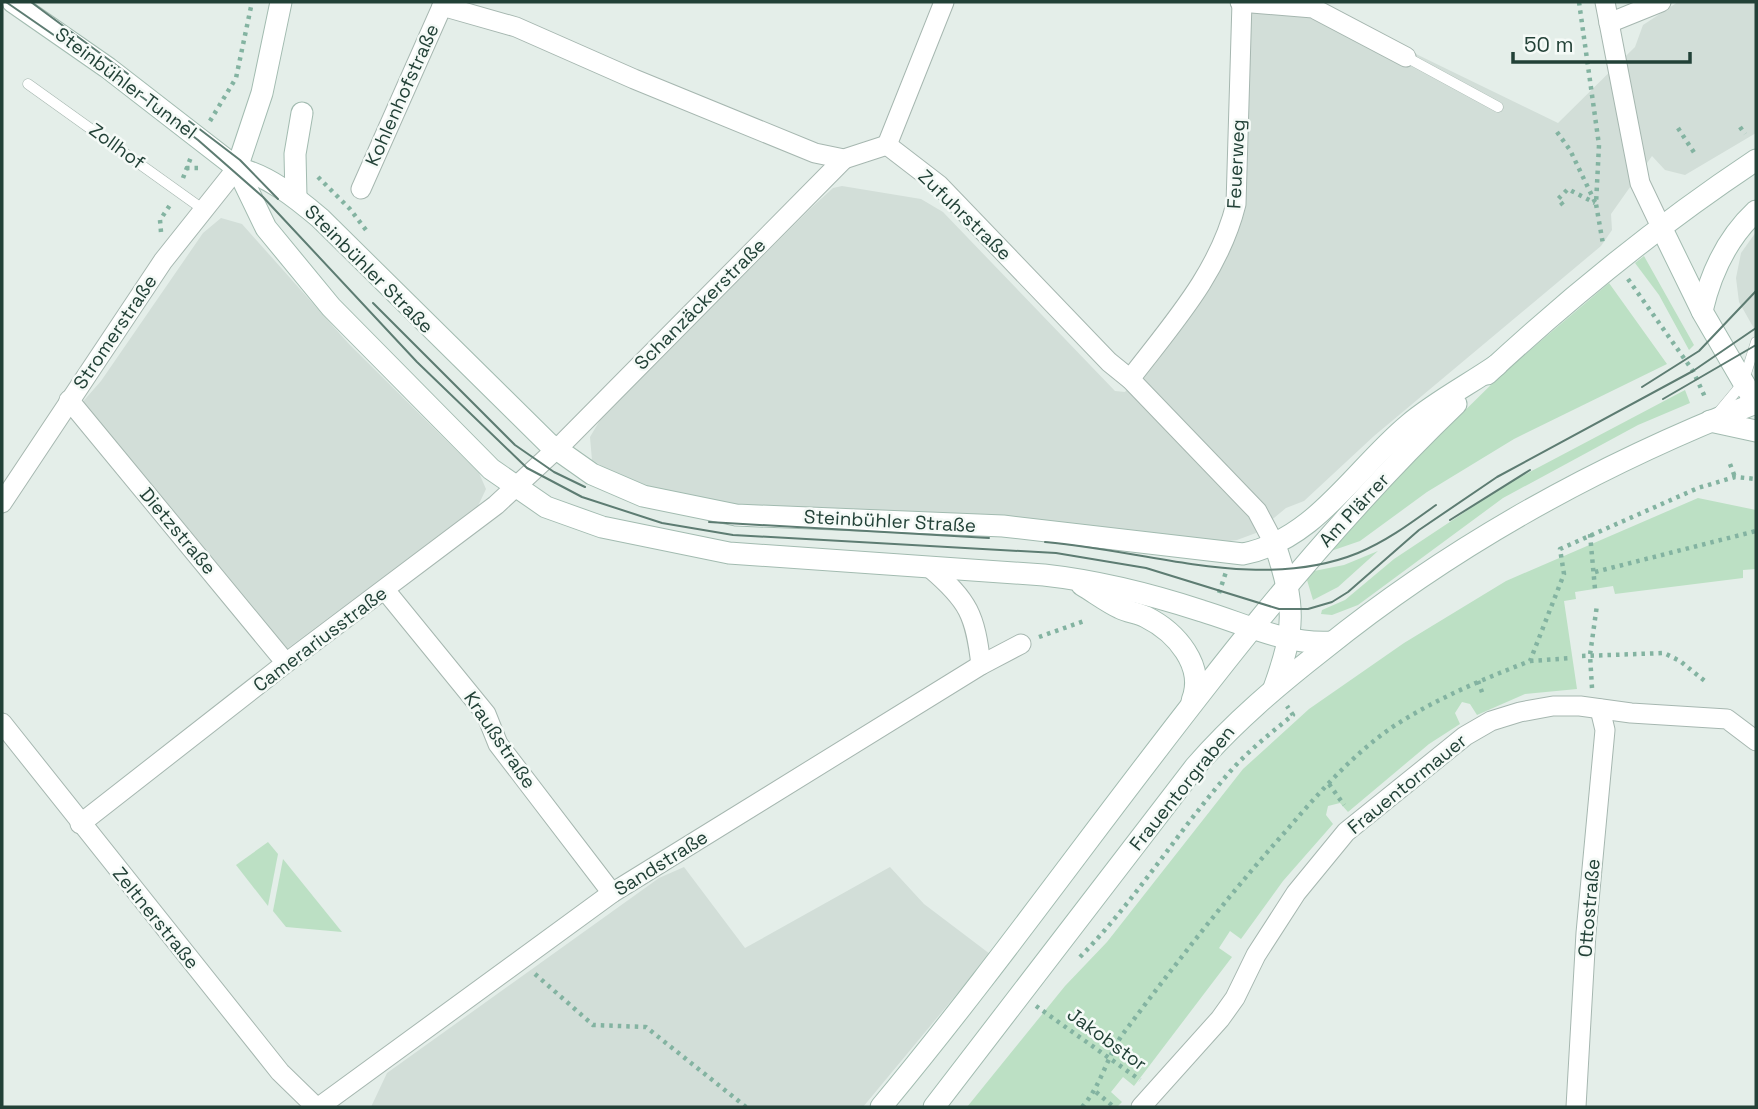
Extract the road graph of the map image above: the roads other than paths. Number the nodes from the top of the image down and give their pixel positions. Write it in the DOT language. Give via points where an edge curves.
graph roads {
  1 [pos="13,2"];
  2 [pos="281,2"];
  3 [pos="944,2"];
  4 [pos="1241,2"];
  5 [pos="1605,2"];
  6 [pos="1661,2"];
  7 [pos="443,4"];
  8 [pos="1609,23"];
  9 [pos="1406,57"];
  10 [pos="29,84"];
  11 [pos="1498,107"];
  12 [pos="302,113"];
  13 [pos="887,145"];
  14 [pos="844,159"];
  15 [pos="1756,160"];
  16 [pos="237,168"];
  17 [pos="360,188"];
  18 [pos="296,197"];
  19 [pos="204,211"];
  20 [pos="1756,211"];
  21 [pos="1661,227"];
  22 [pos="1702,311"];
  23 [pos="1756,342"];
  24 [pos="1497,365"];
  25 [pos="1130,379"];
  26 [pos="1743,383"];
  27 [pos="69,400"];
  28 [pos="1756,404"];
  29 [pos="1710,421"];
  30 [pos="1756,431"];
  31 [pos="556,449"];
  32 [pos="515,488"];
  33 [pos="2,503"];
  34 [pos="1275,545"];
  35 [pos="930,568"];
  36 [pos="1071,578"];
  37 [pos="1287,584"];
  38 [pos="385,590"];
  39 [pos="1250,628"];
  40 [pos="1290,639"];
  41 [pos="1332,642"];
  42 [pos="1021,644"];
  43 [pos="286,663"];
  44 [pos="981,664"];
  45 [pos="1274,688"];
  46 [pos="1190,705"];
  47 [pos="1600,709"];
  48 [pos="2,723"];
  49 [pos="1756,741"];
  50 [pos="80,824"];
  51 [pos="612,893"];
  52 [pos="1144,1106"];
  53 [pos="318,1107"];
  54 [pos="881,1107"];
  55 [pos="933,1107"];
  56 [pos="1576,1107"];
  1 -- 16 [label="main road, Steinbühler Tunnel" via="108,68"];
  2 -- 16 [label="main road" via="262,93"];
  3 -- 13 [label="street"];
  4 -- 9 [label="street" via="1313,8"];
  4 -- 25 [label="street, Feuerweg" via="1232,220 1209,275"];
  5 -- 8 [label="street"];
  6 -- 8 [label="street"];
  7 -- 14 [label="street" via="516,27 815,153"];
  7 -- 17 [label="street, Kohlenhofstraße"];
  8 -- 21 [label="street" via="1640,183"];
  9 -- 11 [label="lane"];
  10 -- 19 [label="lane, Zollhof"];
  12 -- 18 [label="main road" via="295,155"];
  13 -- 14 [label="street"];
  13 -- 25 [label="street, Zufuhrstraße" via="939,185 1108,362"];
  14 -- 31 [label="street, Schanzäckerstraße"];
  15 -- 21 [label="main road, Am Plärrer"];
  16 -- 18 [label="main road, Steinbühler Straße"];
  16 -- 19 [label="street, Stromerstraße"];
  16 -- 32 [label="main road" via="266,228 309,283 470,449"];
  18 -- 31 [label="main road, Steinbühler Straße"];
  19 -- 27 [label="street, Stromerstraße" via="163,261"];
  20 -- 22 [label="main road" via="1721,255"];
  21 -- 22 [label="main road"];
  21 -- 24 [label="main road, Am Plärrer"];
  22 -- 26 [label="main road"];
  23 -- 26 [label="lane"];
  24 -- 34 [label="main road, Am Plärrer" via="1409,424 1300,530"];
  24 -- 37 [label="main road, Am Plärrer" via="1410,450"];
  25 -- 34 [label="street, Zufuhrstraße" via="1257,511"];
  26 -- 28 [label="main road"];
  26 -- 29 [label="lane"];
  27 -- 33 [label="street, Stromerstraße"];
  27 -- 43 [label="street, Dietzstraße"];
  28 -- 29 [label="main road"];
  29 -- 30 [label="main road"];
  29 -- 41 [label="main road, Frauentorgraben" via="1606,468 1492,531 1403,588"];
  31 -- 32 [label="street, Camerariusstraße"];
  31 -- 34 [label="main road, Steinbühler Straße" via="622,488 718,512 1003,526 1228,554"];
  32 -- 35 [label="main road" via="583,522 698,548"];
  32 -- 38 [label="street, Camerariusstraße"];
  34 -- 37 [label="main road"];
  35 -- 36 [label="main road"];
  35 -- 44 [label="street" via="961,597 974,619"];
  36 -- 39 [label="main road" via="1134,591"];
  36 -- 46 [label="main road" via="1120,608 1152,620 1176,639 1195,674"];
  37 -- 39 [label="main road, Am Plärrer"];
  37 -- 40 [label="main road"];
  38 -- 43 [label="street, Camerariusstraße"];
  38 -- 51 [label="street, Kraußstraße" via="486,714 498,744"];
  39 -- 40 [label="main road"];
  39 -- 46 [label="main road, Am Plärrer"];
  40 -- 41 [label="main road"];
  40 -- 45 [label="main road"];
  41 -- 45 [label="main road, Frauentorgraben"];
  42 -- 44 [label="street, Sandstraße"];
  43 -- 50 [label="street, Camerariusstraße"];
  44 -- 51 [label="street, Sandstraße"];
  45 -- 55 [label="main road, Frauentorgraben" via="1195,767"];
  46 -- 54 [label="main road"];
  47 -- 49 [label="street, Frauentormauer" via="1727,719"];
  47 -- 52 [label="street, Frauentormauer" via="1553,706 1491,721 1438,755 1346,832 1296,893 1220,1019"];
  47 -- 56 [label="street, Ottostraße" via="1605,730"];
  48 -- 50 [label="street, Zeltnerstraße"];
  50 -- 53 [label="street, Zeltnerstraße" via="280,1072"];
  51 -- 53 [label="street, Sandstraße"];
}
